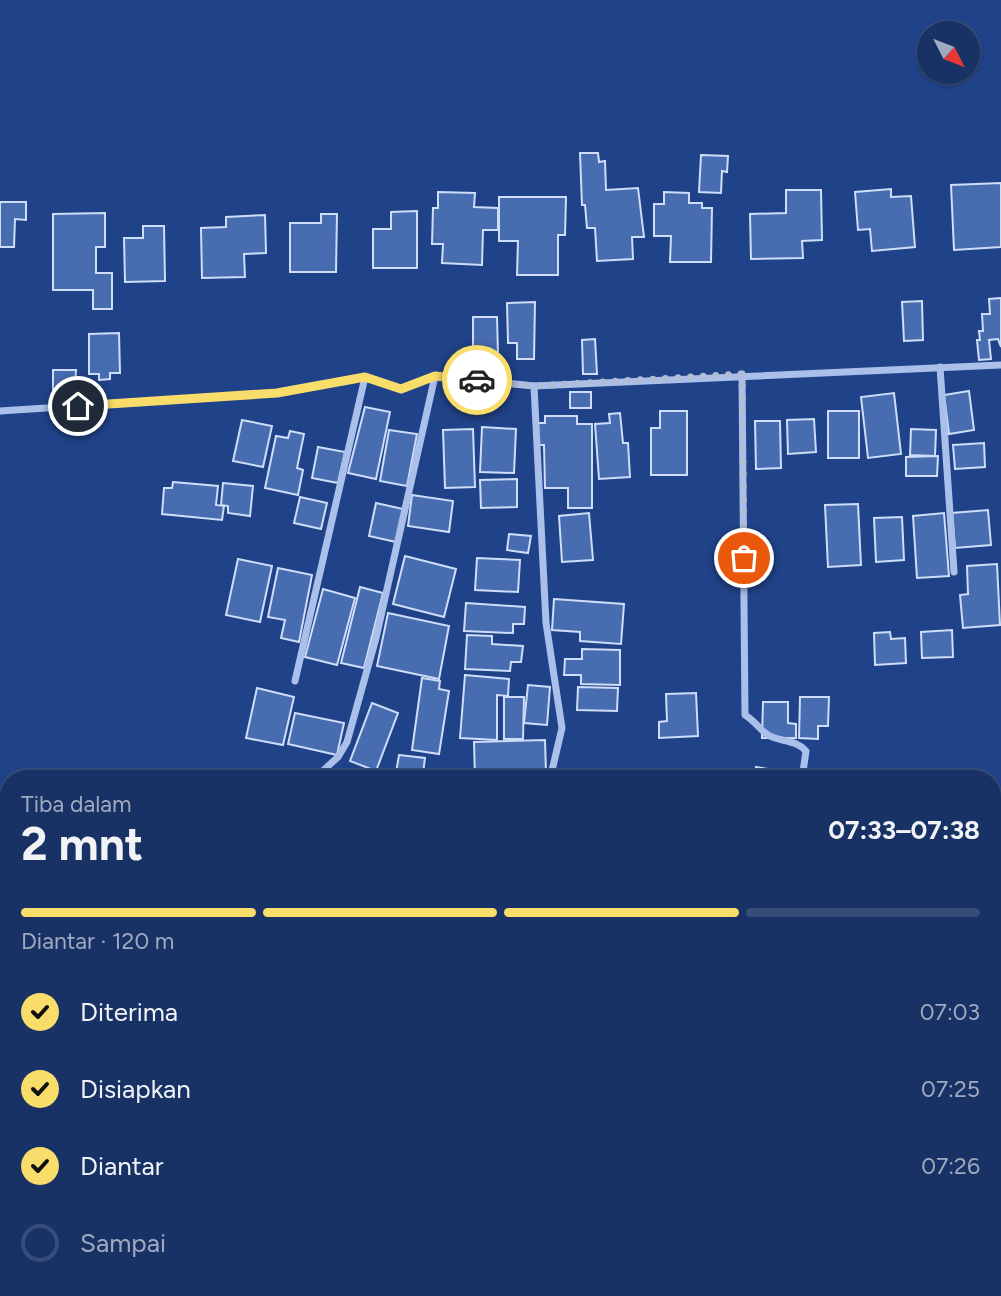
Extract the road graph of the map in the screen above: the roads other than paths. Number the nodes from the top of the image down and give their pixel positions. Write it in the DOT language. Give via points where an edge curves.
graph roads {
  1 [pos="1001,365"];
  2 [pos="940,367"];
  3 [pos="742,374"];
  4 [pos="435,376"];
  5 [pos="365,377"];
  6 [pos="534,386"];
  7 [pos="0,411"];
  8 [pos="954,572"];
  9 [pos="295,681"];
  10 [pos="324,770"];
  11 [pos="552,770"];
  12 [pos="803,770"];
  1 -- 2 [label="street"];
  2 -- 3 [label="street"];
  2 -- 8 [label="street"];
  3 -- 6 [label="street"];
  3 -- 12 [label="street" via="746,715 768,735 800,744 806,751"];
  4 -- 5 [label="street" via="401,389"];
  4 -- 6 [label="street"];
  4 -- 10 [label="street" via="376,638 347,742"];
  5 -- 7 [label="street" via="277,393"];
  5 -- 9 [label="street"];
  6 -- 11 [label="street" via="546,623 562,728"];
}
